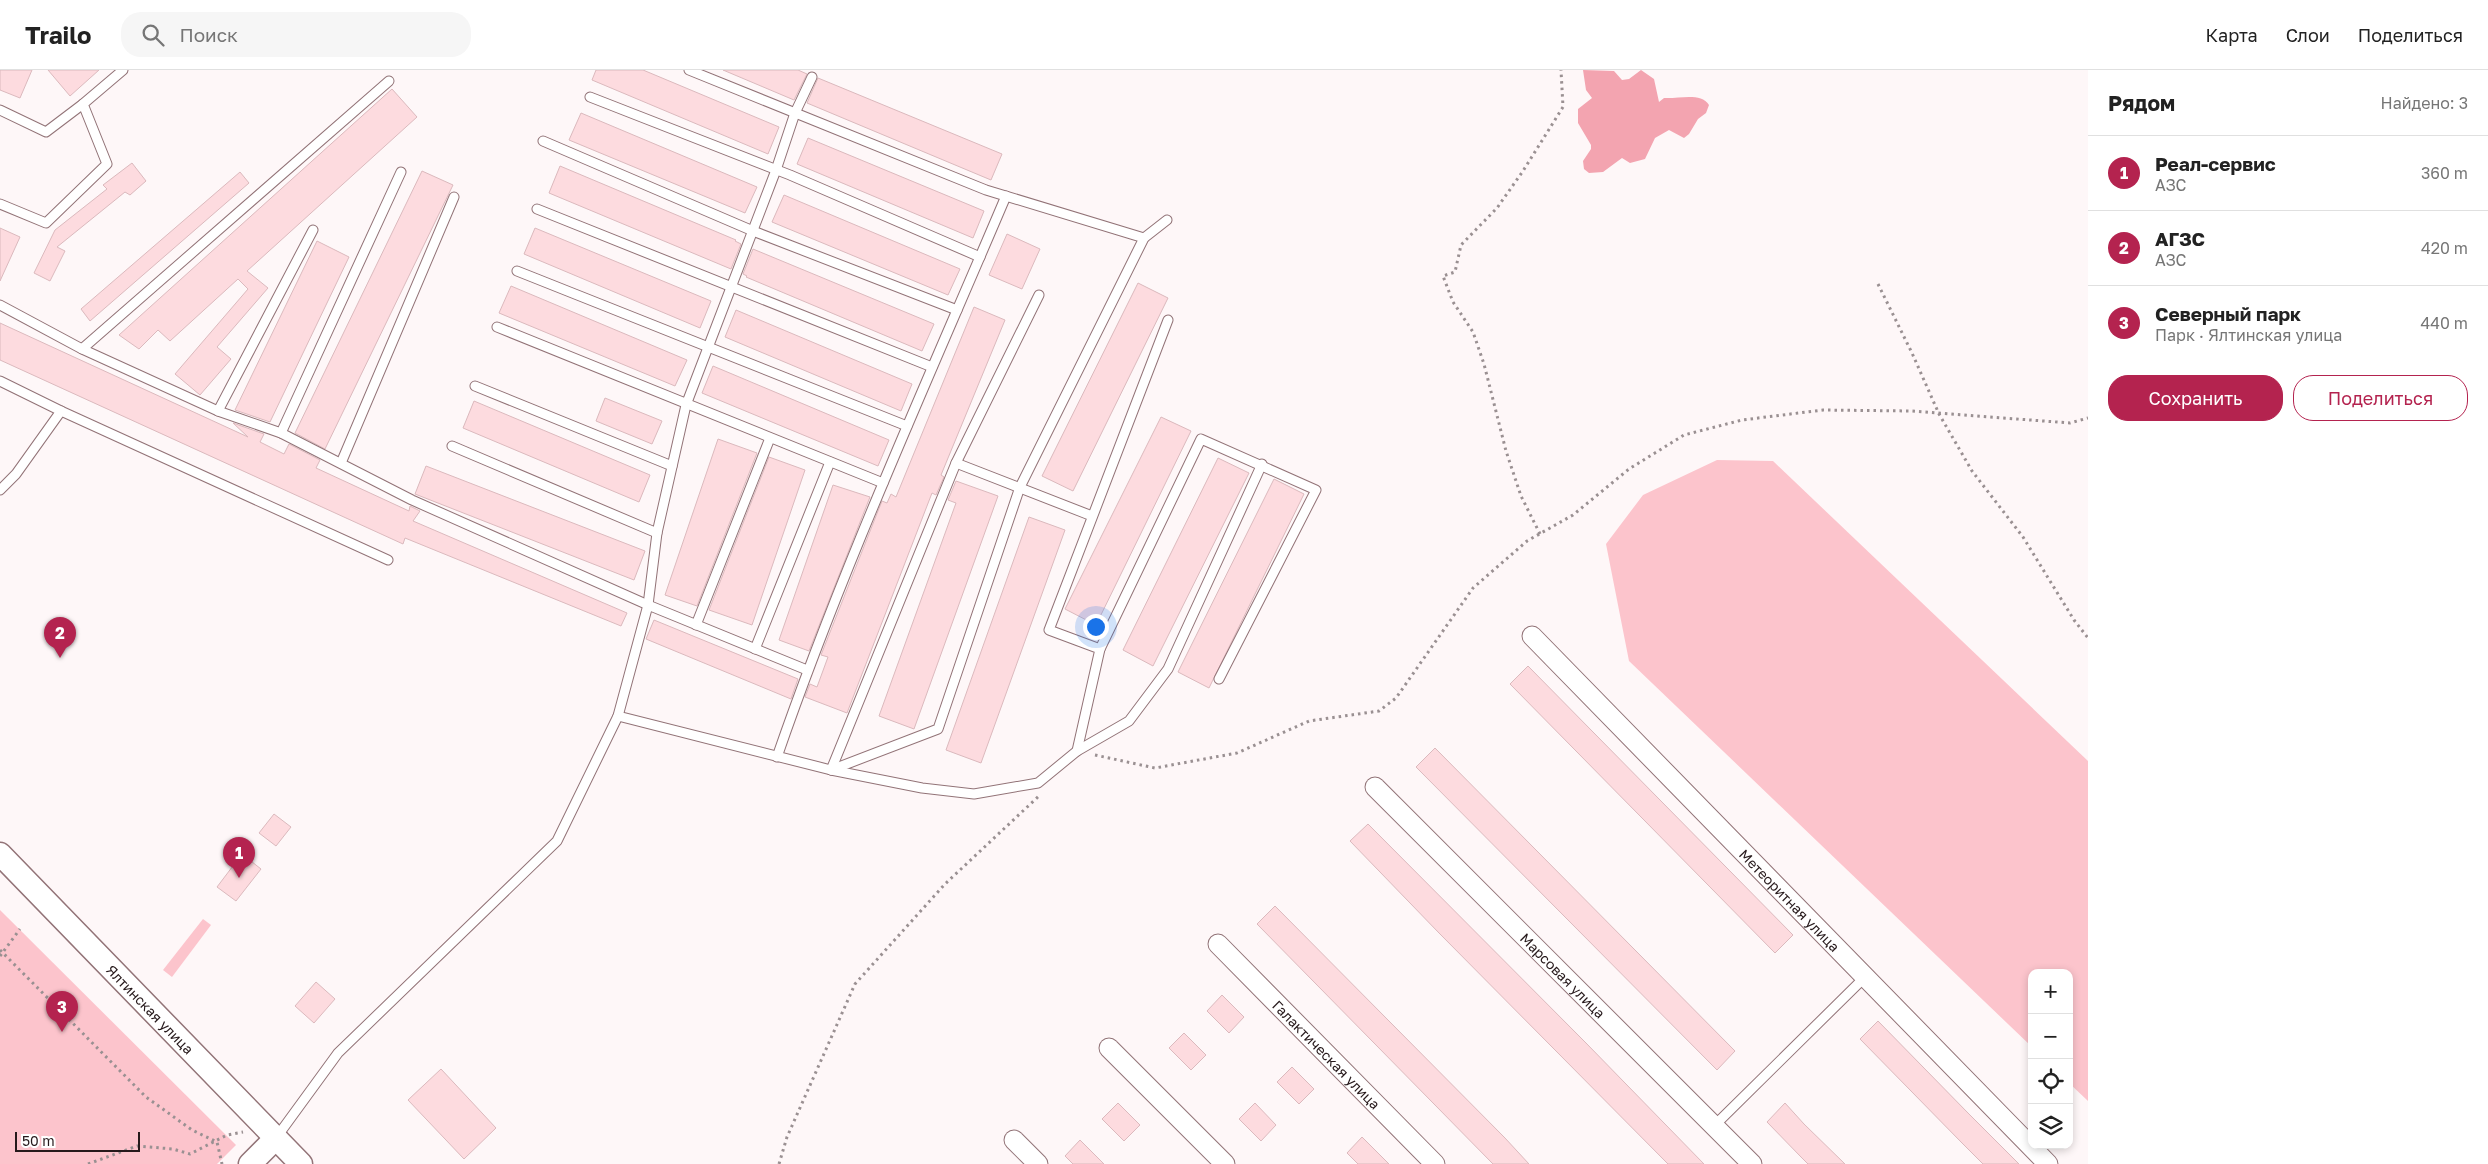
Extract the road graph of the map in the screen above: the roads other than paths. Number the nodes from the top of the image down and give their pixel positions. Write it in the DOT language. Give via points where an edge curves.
graph roads {
  1 [pos="124,70"];
  2 [pos="690,70"];
  3 [pos="812,77"];
  4 [pos="389,81"];
  5 [pos="590,97"];
  6 [pos="83,104"];
  7 [pos="0,110"];
  8 [pos="795,113"];
  9 [pos="543,141"];
  10 [pos="776,170"];
  11 [pos="401,172"];
  12 [pos="1006,196"];
  13 [pos="454,197"];
  14 [pos="0,204"];
  15 [pos="537,209"];
  16 [pos="1167,220"];
  17 [pos="313,230"];
  18 [pos="753,231"];
  19 [pos="1144,238"];
  20 [pos="980,257"];
  21 [pos="517,271"];
  22 [pos="731,288"];
  23 [pos="1039,295"];
  24 [pos="0,305"];
  25 [pos="957,310"];
  26 [pos="1168,320"];
  27 [pos="497,327"];
  28 [pos="708,347"];
  29 [pos="82,349"];
  30 [pos="932,367"];
  31 [pos="0,381"];
  32 [pos="475,386"];
  33 [pos="686,405"];
  34 [pos="61,411"];
  35 [pos="218,411"];
  36 [pos="907,426"];
  37 [pos="280,433"];
  38 [pos="770,438"];
  39 [pos="452,446"];
  40 [pos="830,462"];
  41 [pos="341,463"];
  42 [pos="956,463"];
  43 [pos="1262,464"];
  44 [pos="672,466"];
  45 [pos="883,483"];
  46 [pos="1020,487"];
  47 [pos="0,490"];
  48 [pos="1092,516"];
  49 [pos="657,533"];
  50 [pos="388,560"];
  51 [pos="648,604"];
  52 [pos="696,625"];
  53 [pos="1532,636"];
  54 [pos="755,649"];
  55 [pos="1100,649"];
  56 [pos="807,670"];
  57 [pos="1219,679"];
  58 [pos="618,716"];
  59 [pos="1077,751"];
  60 [pos="777,757"];
  61 [pos="831,770"];
  62 [pos="1375,787"];
  63 [pos="0,854"];
  64 [pos="1218,944"];
  65 [pos="1865,977"];
  66 [pos="1109,1048"];
  67 [pos="1714,1126"];
  68 [pos="268,1131"];
  69 [pos="1014,1140"];
  70 [pos="250,1164"];
  71 [pos="301,1164"];
  72 [pos="1038,1164"];
  73 [pos="1225,1164"];
  74 [pos="1435,1164"];
  75 [pos="1752,1164"];
  76 [pos="2048,1164"];
  1 -- 6 [label="lane"];
  2 -- 8 [label="lane"];
  3 -- 8 [label="lane"];
  4 -- 29 [label="lane"];
  5 -- 10 [label="lane"];
  6 -- 7 [label="lane" via="46,132"];
  6 -- 14 [label="lane" via="107,164 46,223"];
  8 -- 10 [label="lane"];
  8 -- 12 [label="lane"];
  9 -- 18 [label="lane"];
  10 -- 18 [label="lane"];
  10 -- 20 [label="lane"];
  11 -- 37 [label="lane"];
  12 -- 19 [label="lane"];
  12 -- 20 [label="lane"];
  13 -- 41 [label="lane"];
  15 -- 22 [label="lane"];
  16 -- 19 [label="lane"];
  17 -- 35 [label="lane"];
  18 -- 22 [label="lane"];
  18 -- 25 [label="lane"];
  19 -- 46 [label="lane"];
  20 -- 25 [label="lane"];
  21 -- 28 [label="lane"];
  22 -- 28 [label="lane"];
  22 -- 30 [label="lane"];
  23 -- 42 [label="lane"];
  24 -- 29 [label="lane"];
  25 -- 30 [label="lane"];
  26 -- 48 [label="lane"];
  27 -- 33 [label="lane"];
  28 -- 33 [label="lane"];
  28 -- 36 [label="lane"];
  29 -- 35 [label="lane"];
  30 -- 36 [label="lane"];
  31 -- 34 [label="lane"];
  32 -- 44 [label="lane"];
  33 -- 38 [label="lane"];
  33 -- 44 [label="lane"];
  34 -- 47 [label="lane" via="16,474"];
  34 -- 50 [label="lane"];
  35 -- 37 [label="lane"];
  36 -- 45 [label="lane"];
  37 -- 41 [label="lane"];
  38 -- 40 [label="lane"];
  38 -- 52 [label="lane"];
  39 -- 49 [label="lane"];
  40 -- 45 [label="lane"];
  40 -- 54 [label="lane"];
  41 -- 51 [label="lane" via="412,500"];
  42 -- 46 [label="lane"];
  42 -- 61 [label="lane"];
  43 -- 55 [label="lane" via="1201,439"];
  43 -- 57 [label="lane" via="1316,490"];
  43 -- 59 [label="lane" via="1168,669 1129,721"];
  44 -- 49 [label="lane"];
  45 -- 56 [label="lane"];
  46 -- 48 [label="lane"];
  46 -- 61 [label="lane" via="938,729"];
  48 -- 55 [label="lane" via="1049,630"];
  49 -- 51 [label="lane"];
  51 -- 52 [label="lane"];
  51 -- 58 [label="lane"];
  52 -- 54 [label="lane"];
  53 -- 65 [label="street, Метеоритная улица"];
  54 -- 56 [label="lane"];
  55 -- 59 [label="lane"];
  56 -- 60 [label="lane"];
  58 -- 60 [label="lane"];
  58 -- 68 [label="lane" via="557,841 338,1053"];
  59 -- 61 [label="lane" via="1038,783 974,794 922,788"];
  60 -- 61 [label="lane"];
  62 -- 67 [label="street, Марсовая улица"];
  63 -- 68 [label="street, Ялтинская улица"];
  64 -- 74 [label="street, Галактическая улица"];
  65 -- 67 [label="lane"];
  65 -- 76 [label="street, Метеоритная улица"];
  66 -- 73 [label="street"];
  67 -- 75 [label="street, Марсовая улица"];
  68 -- 70 [label="street"];
  68 -- 71 [label="street, Ялтинская улица"];
  69 -- 72 [label="street"];
}
